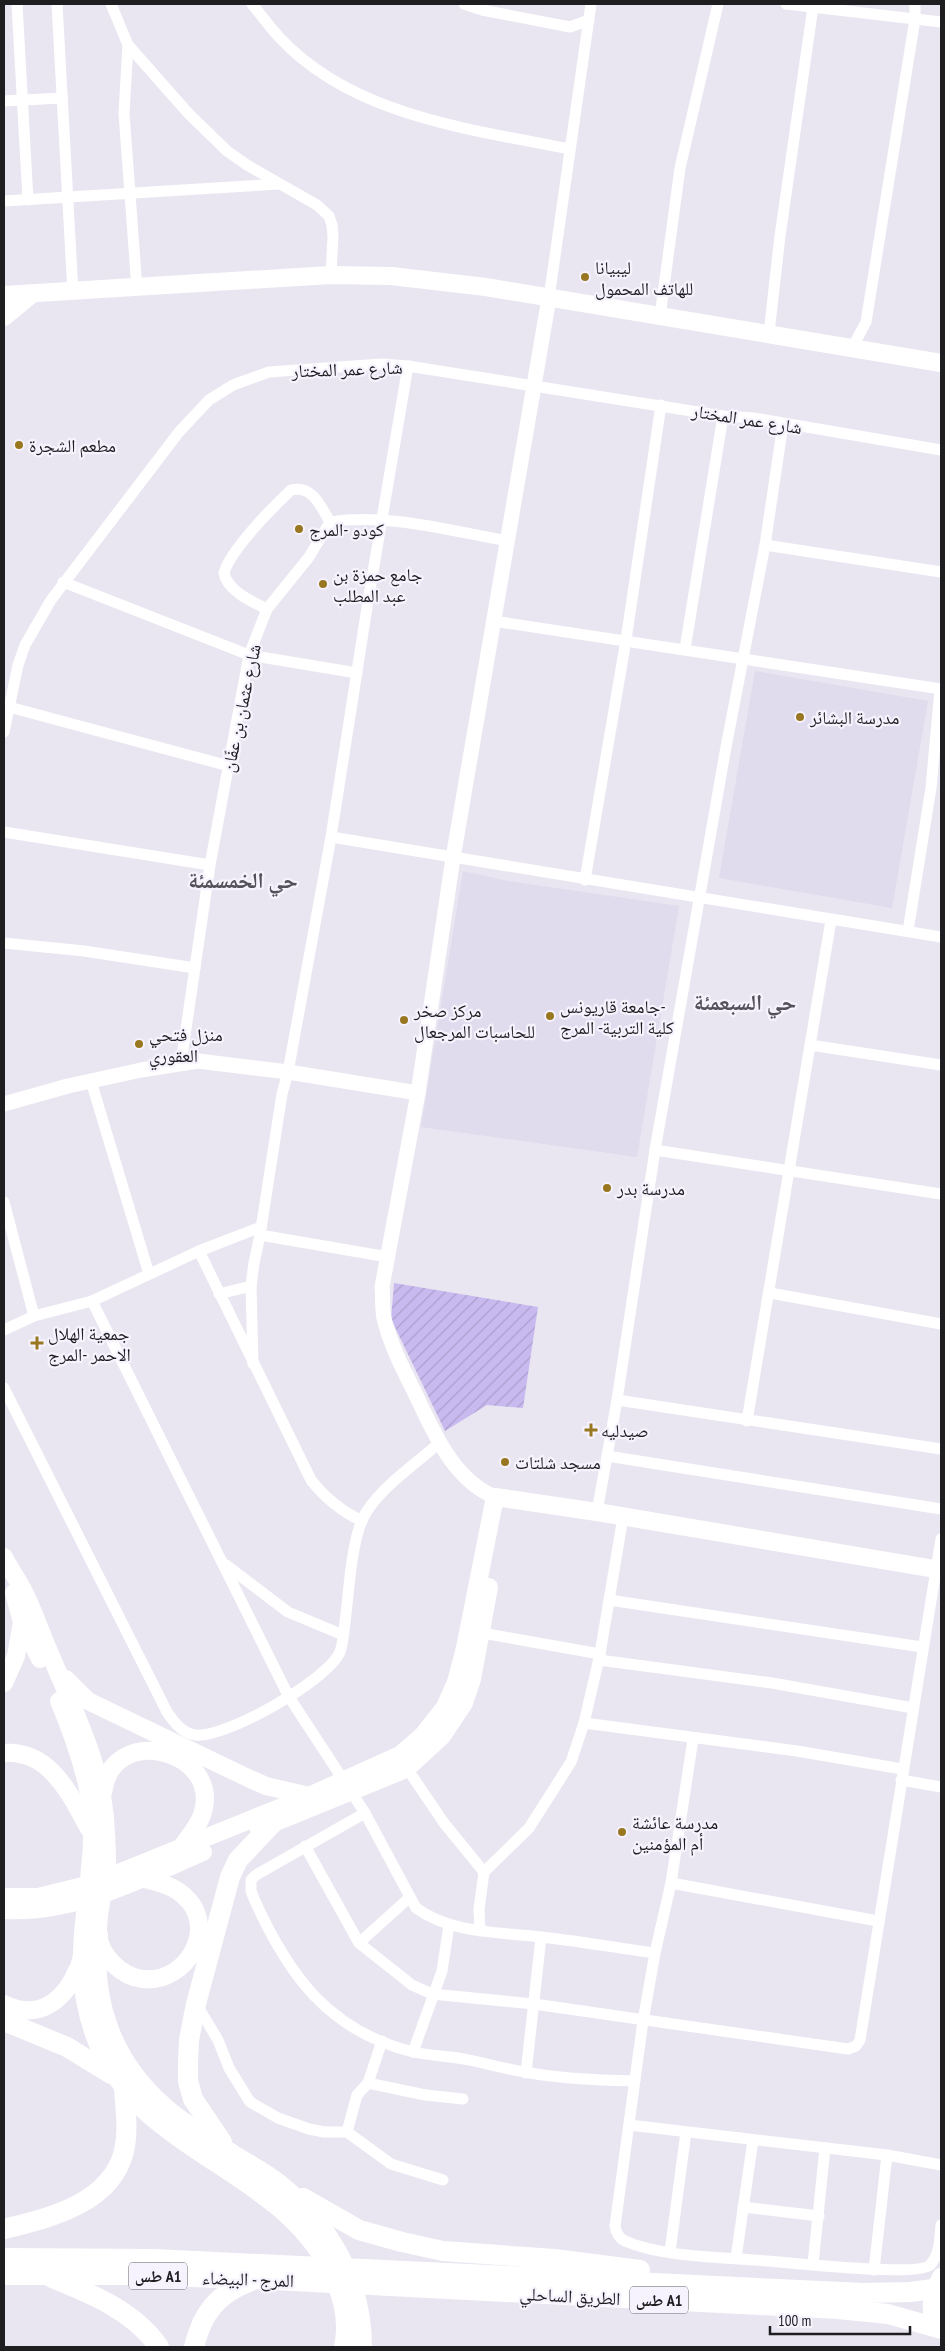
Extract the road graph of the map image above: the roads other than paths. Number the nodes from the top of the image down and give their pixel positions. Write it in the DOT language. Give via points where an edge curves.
graph roads {
  1 [pos="17,4"];
  2 [pos="57,4"];
  3 [pos="111,4"];
  4 [pos="252,4"];
  5 [pos="464,4"];
  6 [pos="591,4"];
  7 [pos="718,4"];
  8 [pos="786,4"];
  9 [pos="916,4"];
  10 [pos="813,7"];
  11 [pos="916,19"];
  12 [pos="589,20"];
  13 [pos="941,22"];
  14 [pos="570,27"];
  15 [pos="586,44"];
  16 [pos="128,46"];
  17 [pos="62,98"];
  18 [pos="22,100"];
  19 [pos="4,101"];
  20 [pos="570,149"];
  21 [pos="279,184"];
  22 [pos="131,194"];
  23 [pos="67,198"];
  24 [pos="28,200"];
  25 [pos="4,201"];
  26 [pos="331,276"];
  27 [pos="4,280"];
  28 [pos="137,289"];
  29 [pos="73,293"];
  30 [pos="28,294"];
  31 [pos="4,295"];
  32 [pos="549,298"];
  33 [pos="660,316"];
  34 [pos="4,317"];
  35 [pos="769,333"];
  36 [pos="852,348"];
  37 [pos="941,363"];
  38 [pos="408,366"];
  39 [pos="534,386"];
  40 [pos="661,405"];
  41 [pos="723,416"];
  42 [pos="782,424"];
  43 [pos="941,450"];
  44 [pos="384,519"];
  45 [pos="330,522"];
  46 [pos="508,540"];
  47 [pos="765,545"];
  48 [pos="941,572"];
  49 [pos="63,582"];
  50 [pos="267,609"];
  51 [pos="493,621"];
  52 [pos="626,640"];
  53 [pos="685,649"];
  54 [pos="249,655"];
  55 [pos="744,659"];
  56 [pos="357,673"];
  57 [pos="941,689"];
  58 [pos="9,707"];
  59 [pos="4,732"];
  60 [pos="229,766"];
  61 [pos="4,832"];
  62 [pos="331,837"];
  63 [pos="452,858"];
  64 [pos="210,865"];
  65 [pos="585,880"];
  66 [pos="700,898"];
  67 [pos="831,920"];
  68 [pos="908,931"];
  69 [pos="941,937"];
  70 [pos="4,943"];
  71 [pos="195,968"];
  72 [pos="810,1045"];
  73 [pos="181,1063"];
  74 [pos="941,1065"];
  75 [pos="288,1072"];
  76 [pos="91,1081"];
  77 [pos="418,1093"];
  78 [pos="4,1104"];
  79 [pos="655,1150"];
  80 [pos="790,1171"];
  81 [pos="941,1194"];
  82 [pos="4,1202"];
  83 [pos="261,1231"];
  84 [pos="199,1251"];
  85 [pos="388,1257"];
  86 [pos="149,1274"];
  87 [pos="252,1286"];
  88 [pos="220,1294"];
  89 [pos="770,1294"];
  90 [pos="92,1301"];
  91 [pos="34,1316"];
  92 [pos="941,1324"];
  93 [pos="4,1330"];
  94 [pos="253,1364"];
  95 [pos="4,1388"];
  96 [pos="617,1400"];
  97 [pos="747,1421"];
  98 [pos="439,1443"];
  99 [pos="941,1449"];
  100 [pos="607,1456"];
  101 [pos="499,1498"];
  102 [pos="941,1509"];
  103 [pos="597,1512"];
  104 [pos="624,1517"];
  105 [pos="362,1521"];
  106 [pos="941,1539"];
  107 [pos="5,1559"];
  108 [pos="220,1560"];
  109 [pos="938,1569"];
  110 [pos="610,1600"];
  111 [pos="22,1622"];
  112 [pos="482,1632"];
  113 [pos="343,1635"];
  114 [pos="922,1647"];
  115 [pos="50,1655"];
  116 [pos="600,1657"];
  117 [pos="4,1683"];
  118 [pos="289,1697"];
  119 [pos="913,1708"];
  120 [pos="584,1723"];
  121 [pos="693,1739"];
  122 [pos="4,1753"];
  123 [pos="403,1762"];
  124 [pos="902,1775"];
  125 [pos="347,1787"];
  126 [pos="941,1787"];
  127 [pos="103,1796"];
  128 [pos="309,1796"];
  129 [pos="364,1813"];
  130 [pos="272,1824"];
  131 [pos="92,1834"];
  132 [pos="305,1846"];
  133 [pos="182,1848"];
  134 [pos="484,1872"];
  135 [pos="133,1877"];
  136 [pos="671,1883"];
  137 [pos="410,1897"];
  138 [pos="6,1909"];
  139 [pos="878,1921"];
  140 [pos="449,1925"];
  141 [pos="480,1931"];
  142 [pos="98,1935"];
  143 [pos="541,1937"];
  144 [pos="359,1943"];
  145 [pos="655,1953"];
  146 [pos="81,1963"];
  147 [pos="432,1994"];
  148 [pos="4,2004"];
  149 [pos="196,2004"];
  150 [pos="534,2004"];
  151 [pos="4,2021"];
  152 [pos="643,2021"];
  153 [pos="382,2041"];
  154 [pos="413,2052"];
  155 [pos="526,2072"];
  156 [pos="635,2081"];
  157 [pos="121,2083"];
  158 [pos="368,2083"];
  159 [pos="463,2099"];
  160 [pos="629,2126"];
  161 [pos="347,2132"];
  162 [pos="686,2132"];
  163 [pos="753,2140"];
  164 [pos="825,2148"];
  165 [pos="887,2155"];
  166 [pos="235,2157"];
  167 [pos="941,2165"];
  168 [pos="443,2180"];
  169 [pos="280,2184"];
  170 [pos="743,2207"];
  171 [pos="819,2216"];
  172 [pos="941,2225"];
  173 [pos="4,2229"];
  174 [pos="670,2252"];
  175 [pos="4,2258"];
  176 [pos="736,2258"];
  177 [pos="813,2264"];
  178 [pos="874,2270"];
  179 [pos="26,2274"];
  180 [pos="312,2274"];
  181 [pos="4,2276"];
  182 [pos="375,2278"];
  183 [pos="255,2279"];
  184 [pos="939,2284"];
  185 [pos="716,2285"];
  186 [pos="939,2328"];
  187 [pos="160,2347"];
  188 [pos="194,2347"];
  189 [pos="344,2347"];
  190 [pos="362,2347"];
  1 -- 18 [label="street"];
  2 -- 17 [label="street"];
  3 -- 16 [label="street"];
  4 -- 20 [label="street" via="279,38 346,88 390,108 483,132"];
  5 -- 14 [label="street"];
  6 -- 12 [label="street"];
  7 -- 33 [label="street" via="680,168"];
  8 -- 10 [label="street"];
  9 -- 11 [label="street"];
  10 -- 11 [label="street"];
  10 -- 35 [label="street"];
  11 -- 13 [label="street"];
  11 -- 36 [label="street" via="866,322"];
  12 -- 14 [label="street"];
  12 -- 15 [label="street"];
  14 -- 15 [label="street"];
  15 -- 20 [label="street"];
  16 -- 21 [label="street" via="227,151"];
  16 -- 22 [label="street" via="124,113"];
  17 -- 18 [label="street"];
  17 -- 23 [label="street"];
  18 -- 19 [label="street"];
  18 -- 24 [label="street"];
  20 -- 32 [label="street"];
  21 -- 22 [label="street"];
  21 -- 26 [label="street" via="317,205 329,216 333,231"];
  22 -- 23 [label="street"];
  22 -- 28 [label="street"];
  23 -- 24 [label="street"];
  23 -- 29 [label="street"];
  24 -- 25 [label="street"];
  26 -- 28 [label="main road"];
  26 -- 32 [label="main road" via="440,280"];
  27 -- 30 [label="main road"];
  28 -- 29 [label="main road"];
  29 -- 30 [label="main road"];
  30 -- 31 [label="main road"];
  30 -- 34 [label="main road"];
  32 -- 33 [label="main road"];
  32 -- 39 [label="street"];
  33 -- 35 [label="main road"];
  35 -- 36 [label="main road"];
  36 -- 37 [label="main road"];
  38 -- 39 [label="street, شارع عمر المختار"];
  38 -- 44 [label="street"];
  38 -- 49 [label="street, شارع عمر المختار" via="382,364 269,372 222,391 179,432"];
  39 -- 40 [label="street, شارع عمر المختار"];
  39 -- 46 [label="street"];
  40 -- 41 [label="street, شارع عمر المختار"];
  40 -- 52 [label="street"];
  41 -- 42 [label="street, شارع عمر المختار"];
  41 -- 53 [label="street"];
  42 -- 43 [label="street, شارع عمر المختار"];
  42 -- 47 [label="street"];
  44 -- 45 [label="street"];
  44 -- 46 [label="street"];
  44 -- 56 [label="street"];
  45 -- 50 [label="street, شارع عثمان بن عفّان" via="309,557"];
  45 -- 50 [label="street" via="311,494 302,489 291,490 270,510 231,560 224,573 228,583"];
  46 -- 51 [label="street"];
  47 -- 48 [label="street"];
  47 -- 55 [label="street"];
  49 -- 54 [label="street"];
  49 -- 58 [label="street, شارع عمر المختار" via="25,645"];
  50 -- 54 [label="street, شارع عثمان بن عفّان"];
  51 -- 52 [label="street"];
  51 -- 63 [label="street"];
  52 -- 53 [label="street"];
  52 -- 65 [label="street"];
  53 -- 55 [label="street"];
  54 -- 56 [label="street"];
  54 -- 60 [label="street, شارع عثمان بن عفّان"];
  55 -- 57 [label="street"];
  55 -- 66 [label="street"];
  56 -- 62 [label="street"];
  57 -- 68 [label="street" via="931,788"];
  58 -- 59 [label="street, شارع عمر المختار"];
  58 -- 60 [label="street"];
  60 -- 64 [label="street, شارع عثمان بن عفّان"];
  61 -- 64 [label="street"];
  62 -- 63 [label="street"];
  62 -- 75 [label="street"];
  63 -- 65 [label="street"];
  63 -- 77 [label="street"];
  64 -- 71 [label="street, شارع عثمان بن عفّان"];
  65 -- 66 [label="street"];
  66 -- 67 [label="street"];
  66 -- 79 [label="street"];
  67 -- 68 [label="street"];
  67 -- 72 [label="street"];
  68 -- 69 [label="street"];
  70 -- 71 [label="street"];
  71 -- 73 [label="street, شارع عثمان بن عفّان"];
  72 -- 74 [label="street"];
  72 -- 80 [label="street"];
  73 -- 75 [label="street" via="198,1061"];
  73 -- 76 [label="street"];
  75 -- 77 [label="street"];
  75 -- 83 [label="street"];
  76 -- 78 [label="street"];
  76 -- 86 [label="street"];
  77 -- 85 [label="street"];
  79 -- 80 [label="street"];
  79 -- 96 [label="street"];
  80 -- 81 [label="street"];
  80 -- 89 [label="street"];
  82 -- 91 [label="street"];
  83 -- 84 [label="street"];
  83 -- 85 [label="street"];
  83 -- 87 [label="street"];
  84 -- 86 [label="street"];
  84 -- 88 [label="street"];
  85 -- 98 [label="street" via="382,1287 384,1316 391,1343"];
  86 -- 90 [label="street"];
  87 -- 88 [label="street"];
  87 -- 94 [label="street"];
  88 -- 94 [label="street"];
  89 -- 92 [label="street"];
  89 -- 97 [label="street"];
  90 -- 91 [label="street"];
  90 -- 108 [label="street"];
  91 -- 93 [label="street"];
  94 -- 105 [label="street" via="311,1480 336,1506"];
  95 -- 118 [label="street" via="167,1712 178,1727 193,1735 209,1736"];
  96 -- 97 [label="street"];
  96 -- 100 [label="street"];
  97 -- 99 [label="street"];
  98 -- 101 [label="street" via="474,1485 482,1492"];
  98 -- 105 [label="street" via="381,1494"];
  100 -- 102 [label="street"];
  100 -- 103 [label="street"];
  101 -- 103 [label="main road"];
  101 -- 112 [label="main road"];
  101 -- 123 [label="main road" via="456,1682 445,1707"];
  103 -- 104 [label="main road"];
  104 -- 109 [label="main road"];
  104 -- 110 [label="street"];
  105 -- 113 [label="street" via="355,1547"];
  106 -- 109 [label="street"];
  107 -- 111 [label="main road"];
  107 -- 115 [label="main road" via="23,1590"];
  108 -- 113 [label="street" via="288,1612"];
  108 -- 118 [label="street"];
  109 -- 114 [label="street"];
  110 -- 114 [label="street"];
  110 -- 116 [label="street"];
  111 -- 117 [label="main road" via="16,1656"];
  111 -- 131 [label="main road" via="60,1702 84,1772"];
  112 -- 116 [label="street"];
  112 -- 123 [label="main road" via="464,1704 442,1736"];
  113 -- 118 [label="street" via="335,1661"];
  114 -- 119 [label="street"];
  115 -- 127 [label="main road" via="78,1716 96,1764"];
  115 -- 128 [label="main road" via="69,1682 88,1701 266,1786"];
  116 -- 119 [label="street"];
  116 -- 120 [label="street"];
  118 -- 125 [label="street"];
  119 -- 124 [label="street"];
  120 -- 121 [label="street"];
  120 -- 134 [label="street" via="571,1762 551,1796 529,1828"];
  121 -- 124 [label="street" via="797,1751"];
  121 -- 136 [label="street"];
  122 -- 131 [label="main road" via="14,1752 41,1761 71,1795"];
  123 -- 125 [label="main road"];
  123 -- 134 [label="street" via="444,1823"];
  124 -- 126 [label="street"];
  124 -- 139 [label="street"];
  125 -- 128 [label="main road"];
  125 -- 129 [label="street"];
  125 -- 130 [label="main road"];
  127 -- 133 [label="main road" via="109,1774 129,1755 142,1750 156,1750 182,1759 193,1769 204,1796 202,1814"];
  127 -- 142 [label="main road" via="107,1863"];
  128 -- 133 [label="main road"];
  129 -- 132 [label="street"];
  129 -- 137 [label="street"];
  130 -- 135 [label="main road"];
  130 -- 149 [label="highway" via="238,1860 230,1877"];
  131 -- 146 [label="main road"];
  132 -- 144 [label="street"];
  132 -- 153 [label="street" via="251,1880 251,1891 291,1969 323,2007 357,2031"];
  133 -- 135 [label="main road"];
  134 -- 141 [label="street"];
  135 -- 138 [label="main road" via="91,1884 58,1900 38,1897"];
  135 -- 142 [label="main road" via="172,1887 192,1904 199,1925 196,1949 190,1960 172,1975 161,1979 131,1977 112,1964"];
  136 -- 139 [label="street"];
  136 -- 145 [label="street"];
  137 -- 140 [label="street" via="416,1908 428,1917"];
  137 -- 144 [label="street"];
  139 -- 152 [label="street" via="860,2040 856,2046 848,2049"];
  140 -- 141 [label="street"];
  140 -- 147 [label="street" via="442,1971"];
  141 -- 143 [label="street"];
  142 -- 166 [label="highway" via="97,1987 110,2035 124,2061 135,2078 164,2108"];
  143 -- 145 [label="street"];
  143 -- 150 [label="street"];
  144 -- 147 [label="street" via="412,1985"];
  145 -- 152 [label="street"];
  146 -- 148 [label="main road" via="53,2004 27,2010 13,2009"];
  146 -- 157 [label="highway" via="93,2032 104,2058"];
  147 -- 150 [label="street"];
  147 -- 154 [label="street"];
  149 -- 161 [label="street" via="250,2102 278,2118 309,2128"];
  149 -- 166 [label="highway" via="189,2040 188,2081 193,2099 204,2118"];
  150 -- 152 [label="street"];
  150 -- 155 [label="street"];
  151 -- 157 [label="highway" via="74,2050"];
  152 -- 156 [label="street"];
  153 -- 154 [label="street"];
  153 -- 158 [label="street"];
  154 -- 155 [label="street"];
  155 -- 156 [label="street" via="590,2080"];
  156 -- 160 [label="street"];
  157 -- 173 [label="highway" via="127,2117 123,2153 106,2183 75,2207"];
  157 -- 189 [label="highway" via="162,2124 284,2209 307,2232 325,2257 338,2286 347,2334"];
  158 -- 159 [label="street"];
  158 -- 161 [label="street" via="357,2095"];
  160 -- 162 [label="street"];
  160 -- 174 [label="street" via="616,2233 625,2241"];
  161 -- 168 [label="street" via="391,2164"];
  162 -- 163 [label="street"];
  162 -- 174 [label="street"];
  163 -- 164 [label="street"];
  163 -- 170 [label="street"];
  164 -- 165 [label="street"];
  164 -- 171 [label="street"];
  165 -- 167 [label="street"];
  165 -- 178 [label="street"];
  166 -- 169 [label="highway"];
  169 -- 185 [label="highway" via="359,2230 402,2242 443,2250 604,2265"];
  169 -- 190 [label="highway" via="317,2222 348,2272 358,2298"];
  170 -- 171 [label="street"];
  170 -- 176 [label="street"];
  171 -- 177 [label="street"];
  172 -- 178 [label="street" via="938,2247 930,2265 918,2269"];
  174 -- 176 [label="street"];
  175 -- 180 [label="highway, المرج - البيضاء / طس A1" via="145,2258"];
  176 -- 177 [label="street"];
  177 -- 178 [label="street"];
  179 -- 181 [label="highway, المرج - البيضاء / طس A1"];
  179 -- 183 [label="highway, المرج - البيضاء / طس A1"];
  179 -- 187 [label="highway" via="52,2278 109,2303 136,2322"];
  180 -- 182 [label="highway"];
  180 -- 183 [label="highway, المرج - البيضاء / طس A1"];
  182 -- 185 [label="highway, طس A1"];
  182 -- 186 [label="highway, الطريق الساحلي / طس A1" via="838,2309 888,2314"];
  183 -- 188 [label="highway" via="233,2287 217,2301 202,2321"];
  184 -- 185 [label="highway, طس A1" via="887,2293"];
  184 -- 186 [label="main road" via="931,2306"];
}
